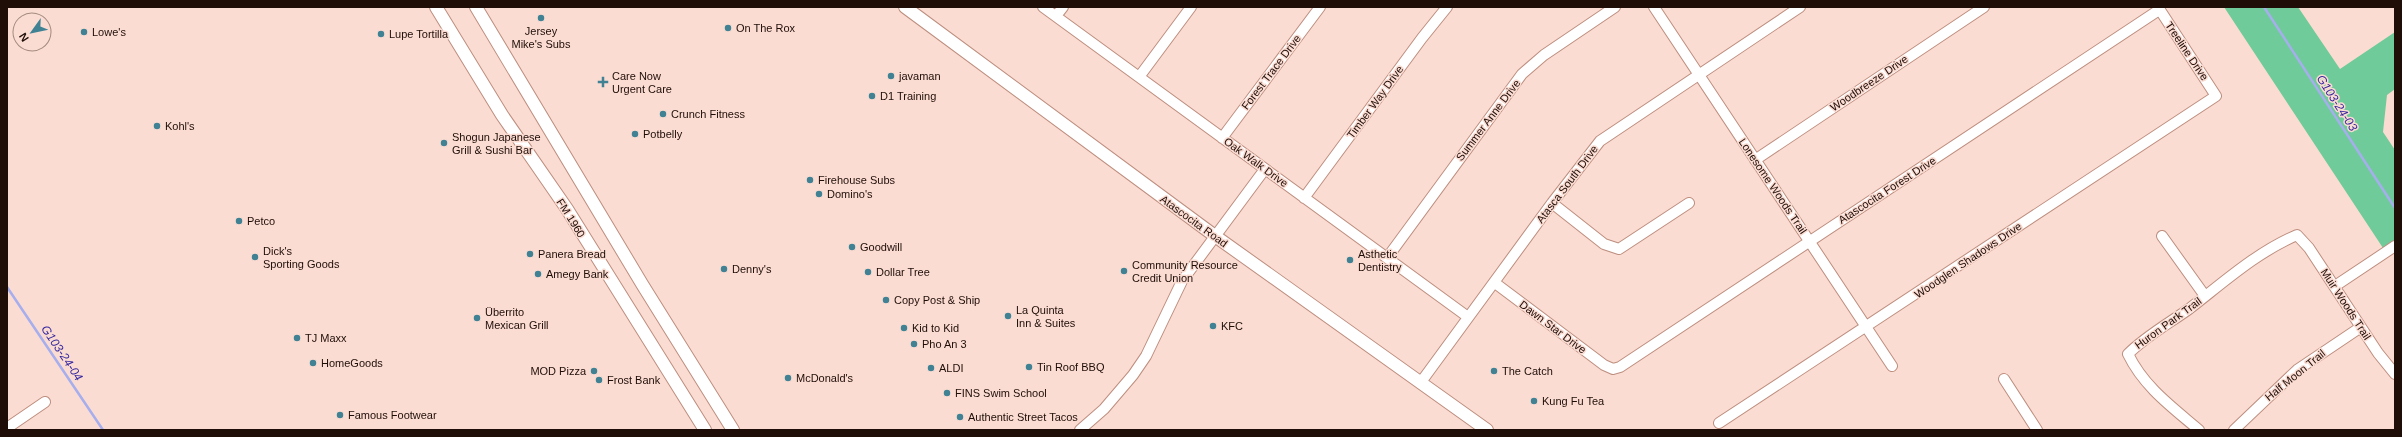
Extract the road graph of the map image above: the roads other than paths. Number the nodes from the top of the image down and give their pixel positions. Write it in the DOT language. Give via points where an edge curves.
graph roads {
  1 [pos="436,7"];
  2 [pos="476,7"];
  3 [pos="905,7"];
  4 [pos="1043,7"];
  5 [pos="1063,7"];
  6 [pos="1191,7"];
  7 [pos="1320,7"];
  8 [pos="1447,7"];
  9 [pos="1615,7"];
  10 [pos="1654,7"];
  11 [pos="1800,7"];
  12 [pos="1984,7"];
  13 [pos="2158,8"];
  14 [pos="1056,16"];
  15 [pos="1698,75"];
  16 [pos="1139,77"];
  17 [pos="2216,96"];
  18 [pos="1222,138"];
  19 [pos="1754,160"];
  20 [pos="1265,169"];
  21 [pos="1304,198"];
  22 [pos="1552,203"];
  23 [pos="1689,203"];
  24 [pos="2297,235"];
  25 [pos="1215,236"];
  26 [pos="2162,236"];
  27 [pos="1809,241"];
  28 [pos="2395,246"];
  29 [pos="1387,258"];
  30 [pos="1495,282"];
  31 [pos="2335,286"];
  32 [pos="2205,296"];
  33 [pos="1468,317"];
  34 [pos="1866,327"];
  35 [pos="2361,327"];
  36 [pos="1892,366"];
  37 [pos="1613,369"];
  38 [pos="2395,374"];
  39 [pos="2004,379"];
  40 [pos="1421,382"];
  41 [pos="45,402"];
  42 [pos="1719,423"];
  43 [pos="7,428"];
  44 [pos="705,430"];
  45 [pos="733,430"];
  46 [pos="1080,430"];
  47 [pos="1486,430"];
  48 [pos="2037,430"];
  49 [pos="2199,430"];
  50 [pos="2234,430"];
  1 -- 44 [label="main road, FM 1960 / FM 1960" via="502,115 567,209"];
  2 -- 45 [label="main road"];
  3 -- 25 [label="main road, Atascocita Road"];
  4 -- 14 [label="street, Oak Walk Drive"];
  5 -- 14 [label="street"];
  6 -- 16 [label="street"];
  7 -- 18 [label="street, Forest Trace Drive"];
  8 -- 21 [label="street, Timber Way Drive"];
  9 -- 29 [label="street, Summer Anne Drive" via="1544,55 1522,74"];
  10 -- 15 [label="street, Lonesome Woods Trail"];
  11 -- 15 [label="street, Atasca South Drive"];
  12 -- 19 [label="street, Woodbreeze Drive"];
  13 -- 17 [label="street, Treeline Drive"];
  13 -- 27 [label="street, Atascocita Forest Drive"];
  14 -- 16 [label="street, Oak Walk Drive"];
  15 -- 19 [label="street, Lonesome Woods Trail"];
  15 -- 22 [label="street, Atasca South Drive" via="1600,142"];
  16 -- 18 [label="street, Oak Walk Drive"];
  17 -- 34 [label="street, Woodglen Shadows Drive"];
  18 -- 20 [label="street, Oak Walk Drive"];
  19 -- 27 [label="street, Lonesome Woods Trail"];
  20 -- 21 [label="street, Oak Walk Drive"];
  20 -- 25 [label="street"];
  21 -- 29 [label="street, Oak Walk Drive"];
  22 -- 23 [label="street" via="1604,244 1619,249"];
  22 -- 30 [label="street, Atasca South Drive"];
  24 -- 31 [label="street, Muir Woods Trail"];
  24 -- 32 [label="street, Huron Park Trail" via="2279,242"];
  25 -- 40 [label="main road, Atascocita Road"];
  25 -- 46 [label="street" via="1182,281 1134,376 1104,409"];
  26 -- 32 [label="street"];
  27 -- 34 [label="street, Lonesome Woods Trail"];
  27 -- 37 [label="street, Atascocita Forest Drive" via="1634,359"];
  28 -- 31 [label="street"];
  29 -- 33 [label="street, Oak Walk Drive"];
  30 -- 33 [label="street, Atasca South Drive"];
  30 -- 37 [label="street, Dawn Star Drive" via="1604,365"];
  31 -- 35 [label="street, Muir Woods Trail"];
  32 -- 49 [label="street, Huron Park Trail" via="2141,341 2128,354 2137,373"];
  33 -- 40 [label="street, Atasca South Drive"];
  34 -- 36 [label="street, Lonesome Woods Trail"];
  34 -- 42 [label="street, Woodglen Shadows Drive"];
  35 -- 38 [label="street, Muir Woods Trail"];
  35 -- 50 [label="street, Half Moon Trail" via="2297,370"];
  39 -- 48 [label="street"];
  40 -- 47 [label="main road, Atascocita Road"];
  41 -- 43 [label="street"];
}
